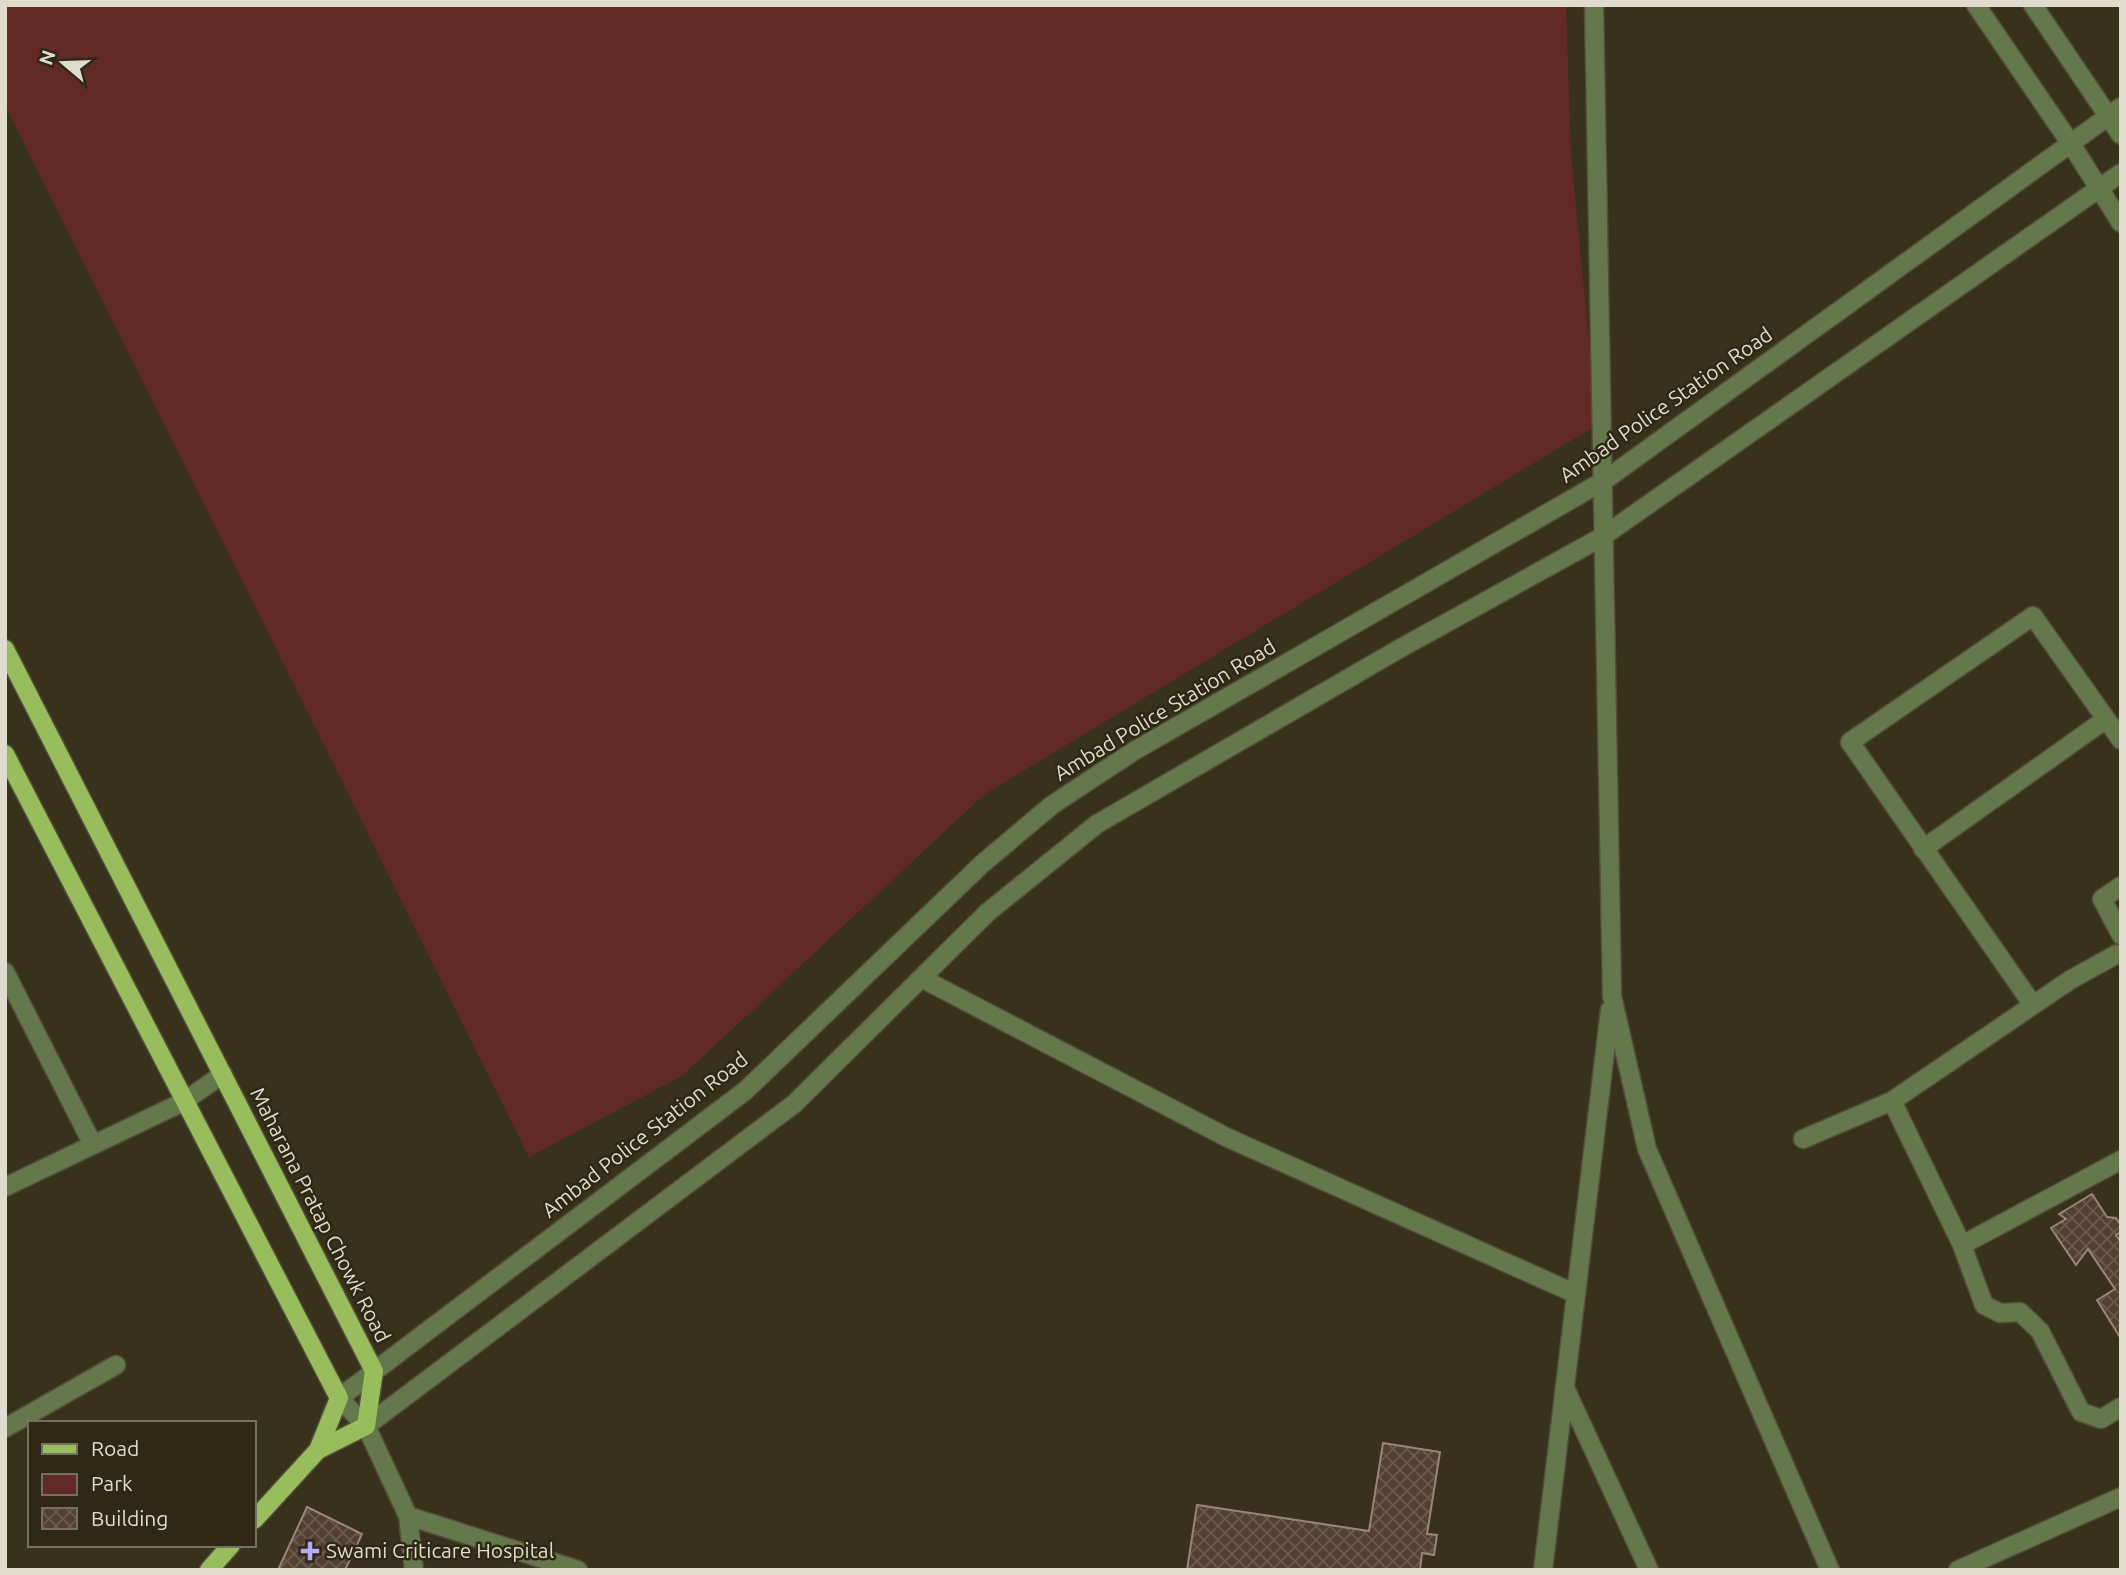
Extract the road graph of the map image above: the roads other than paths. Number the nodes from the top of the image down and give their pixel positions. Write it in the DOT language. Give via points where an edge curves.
graph roads {
  1 [pos="1594,5"];
  2 [pos="1976,5"];
  3 [pos="2033,5"];
  4 [pos="2115,112"];
  5 [pos="2121,135"];
  6 [pos="2071,144"];
  7 [pos="2121,173"];
  8 [pos="2099,189"];
  9 [pos="2121,223"];
  10 [pos="1605,480"];
  11 [pos="1602,537"];
  12 [pos="5,649"];
  13 [pos="2106,719"];
  14 [pos="2121,740"];
  15 [pos="5,754"];
  16 [pos="11,779"];
  17 [pos="1923,849"];
  18 [pos="2121,886"];
  19 [pos="2121,935"];
  20 [pos="2121,956"];
  21 [pos="5,972"];
  22 [pos="922,978"];
  23 [pos="1612,996"];
  24 [pos="2034,1005"];
  25 [pos="223,1074"];
  26 [pos="1892,1101"];
  27 [pos="183,1102"];
  28 [pos="1803,1139"];
  29 [pos="92,1143"];
  30 [pos="2121,1160"];
  31 [pos="5,1187"];
  32 [pos="1962,1244"];
  33 [pos="1576,1294"];
  34 [pos="116,1365"];
  35 [pos="374,1371"];
  36 [pos="1565,1388"];
  37 [pos="339,1398"];
  38 [pos="2121,1407"];
  39 [pos="366,1426"];
  40 [pos="5,1428"];
  41 [pos="317,1450"];
  42 [pos="2121,1497"];
  43 [pos="408,1516"];
  44 [pos="256,1518"];
  45 [pos="229,1547"];
  46 [pos="209,1570"];
  47 [pos="414,1570"];
  48 [pos="578,1570"];
  49 [pos="1543,1570"];
  50 [pos="1649,1570"];
  51 [pos="1830,1570"];
  52 [pos="1958,1570"];
  1 -- 10 [label="street"];
  2 -- 6 [label="street"];
  3 -- 4 [label="street"];
  4 -- 5 [label="street"];
  4 -- 6 [label="street, Ambad Police Station Road"];
  6 -- 8 [label="street"];
  6 -- 10 [label="street, Ambad Police Station Road"];
  7 -- 8 [label="street, Ambad Police Station Road"];
  8 -- 9 [label="street"];
  8 -- 11 [label="street, Ambad Police Station Road"];
  10 -- 11 [label="street"];
  10 -- 35 [label="street, Ambad Police Station Road" via="1134,751 1052,805 982,864 745,1091"];
  11 -- 22 [label="street, Ambad Police Station Road" via="1097,824 988,912"];
  11 -- 23 [label="street"];
  12 -- 25 [label="main road, Maharana Pratap Chowk Road"];
  13 -- 14 [label="street"];
  13 -- 17 [label="street"];
  13 -- 17 [label="street" via="2033,616 1850,742"];
  15 -- 16 [label="main road"];
  16 -- 27 [label="main road"];
  17 -- 24 [label="street"];
  18 -- 19 [label="street" via="2102,899"];
  20 -- 24 [label="street" via="2117,954 2070,980"];
  21 -- 29 [label="street"];
  22 -- 33 [label="street" via="1226,1137"];
  22 -- 39 [label="street, Ambad Police Station Road" via="794,1104"];
  23 -- 33 [label="street"];
  23 -- 51 [label="street" via="1647,1149"];
  24 -- 26 [label="street"];
  25 -- 27 [label="street"];
  25 -- 35 [label="main road, Maharana Pratap Chowk Road"];
  26 -- 28 [label="street"];
  26 -- 32 [label="street"];
  27 -- 29 [label="street"];
  27 -- 37 [label="main road"];
  29 -- 31 [label="street"];
  30 -- 32 [label="street"];
  32 -- 38 [label="street" via="1984,1305 2000,1313 2020,1312 2040,1331 2081,1412 2101,1419"];
  33 -- 36 [label="street"];
  34 -- 40 [label="street"];
  35 -- 37 [label="street, Ambad Police Station Road"];
  35 -- 39 [label="main road, Maharana Pratap Chowk Road"];
  36 -- 49 [label="street"];
  36 -- 50 [label="street"];
  37 -- 39 [label="street"];
  37 -- 41 [label="main road, Ambad Police Station Road"];
  39 -- 41 [label="main road, Ambad Police Station Road"];
  39 -- 43 [label="street"];
  41 -- 44 [label="main road, Ambad Police Station Road"];
  42 -- 52 [label="street"];
  43 -- 47 [label="street"];
  43 -- 48 [label="street"];
  45 -- 46 [label="main road"];
}
